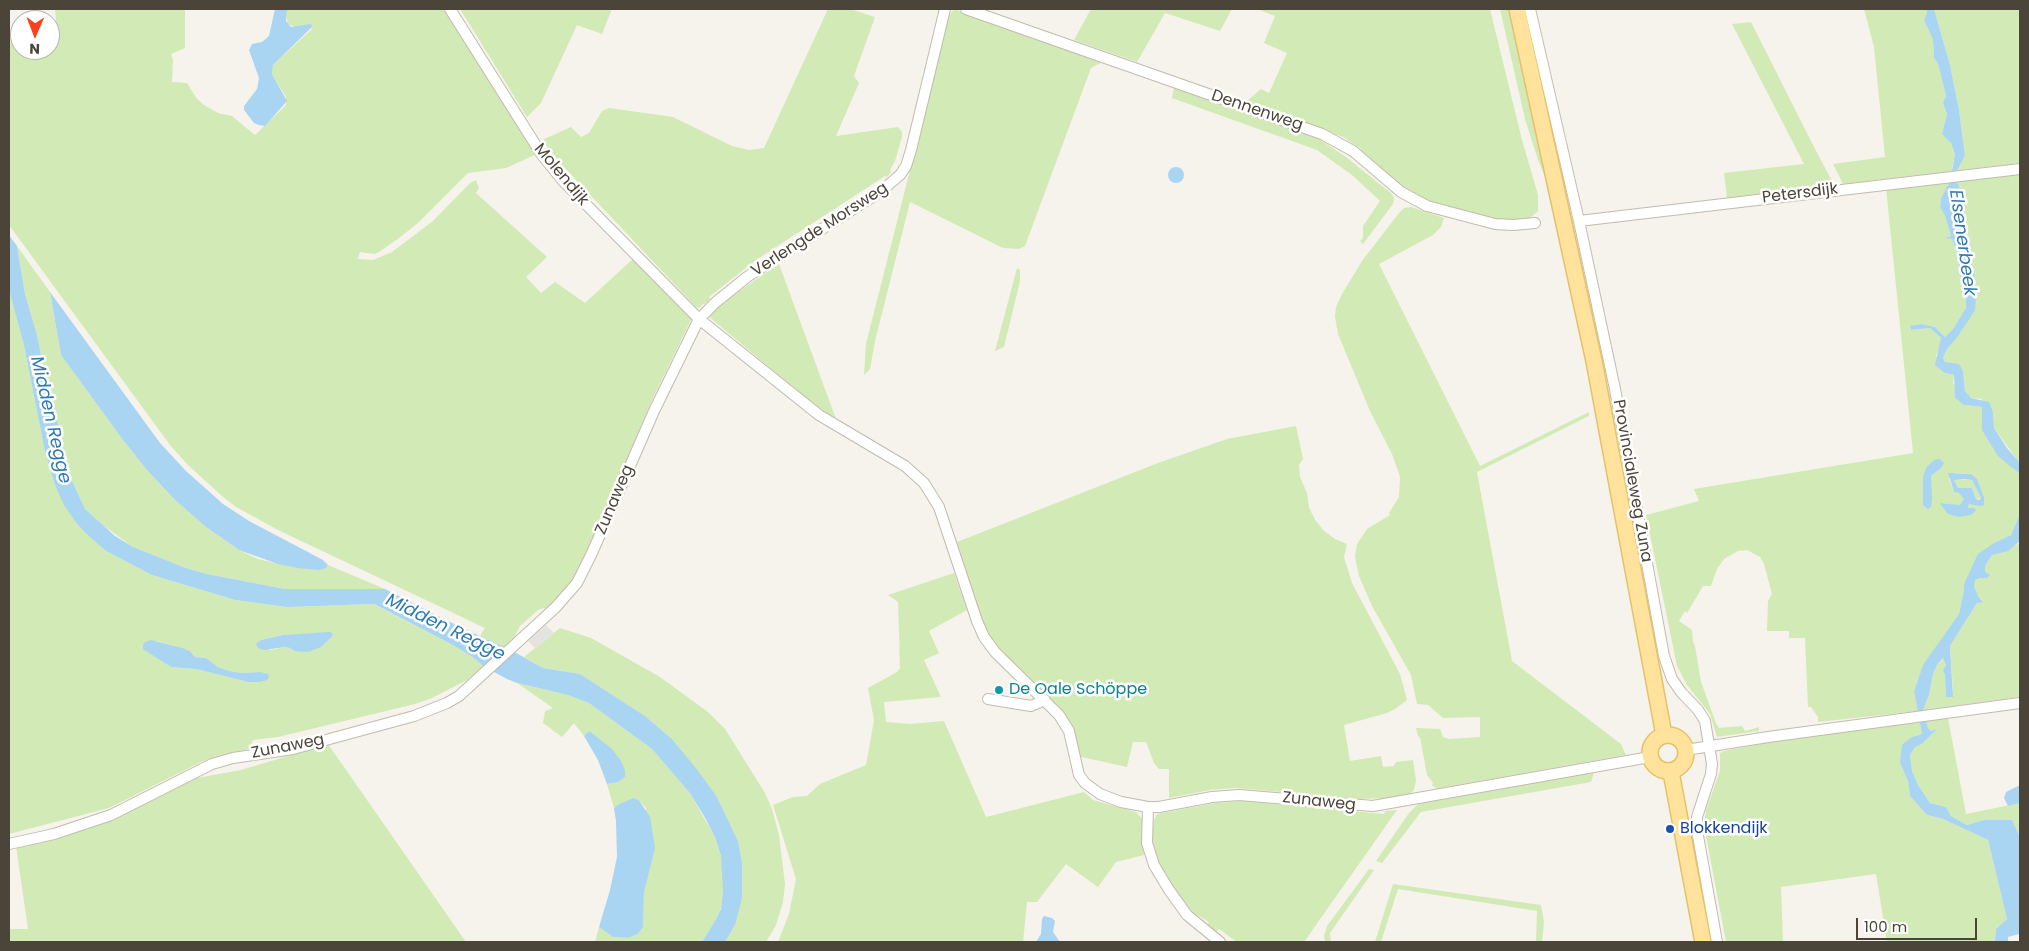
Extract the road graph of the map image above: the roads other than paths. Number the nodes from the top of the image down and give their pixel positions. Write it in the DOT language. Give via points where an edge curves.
graph roads {
  1 [pos="450,9"];
  2 [pos="945,9"];
  3 [pos="966,9"];
  4 [pos="1517,9"];
  5 [pos="1530,9"];
  6 [pos="2020,168"];
  7 [pos="1579,221"];
  8 [pos="1535,223"];
  9 [pos="699,319"];
  10 [pos="988,698"];
  11 [pos="1045,700"];
  12 [pos="2020,703"];
  13 [pos="1664,735"];
  14 [pos="1710,747"];
  15 [pos="1686,750"];
  16 [pos="1650,757"];
  17 [pos="1671,772"];
  18 [pos="1148,807"];
  19 [pos="9,844"];
  20 [pos="1220,942"];
  21 [pos="1703,942"];
  22 [pos="1718,942"];
  1 -- 9 [label="street, Molendijk" via="542,155"];
  2 -- 9 [label="street, Verlengde Morsweg" via="909,156 900,176 747,277"];
  3 -- 8 [label="street, Dennenweg" via="1322,134 1353,151 1401,192 1427,206 1491,223"];
  4 -- 13 [label="main road, Provincialeweg Zuna" via="1594,361"];
  5 -- 7 [label="street, Provincialeweg Zuna"];
  6 -- 7 [label="street, Petersdijk"];
  7 -- 14 [label="street, Provincialeweg Zuna" via="1615,389 1664,656 1672,679 1706,721"];
  9 -- 11 [label="street, Zunaweg" via="819,415 900,462 924,483 939,507 982,633 995,652"];
  9 -- 19 [label="street, Zunaweg" via="577,583 562,602 459,696 433,710 293,749 212,764 110,815 54,834"];
  10 -- 11 [label="street" via="1031,706"];
  11 -- 18 [label="street, Zunaweg" via="1067,728 1076,767 1085,783 1106,797"];
  12 -- 14 [label="street"];
  13 -- 15 [label="main road" via="1680,739"];
  13 -- 16 [label="main road" via="1652,744"];
  14 -- 15 [label="street"];
  14 -- 22 [label="street, Provincialeweg Zuna" via="1711,774 1698,817 1698,836"];
  15 -- 17 [label="main road" via="1684,763"];
  16 -- 17 [label="main road" via="1659,770"];
  16 -- 18 [label="street, Zunaweg" via="1387,805 1361,807 1239,795"];
  17 -- 21 [label="main road"];
  18 -- 20 [label="street" via="1147,843 1154,865 1187,915"];
}
